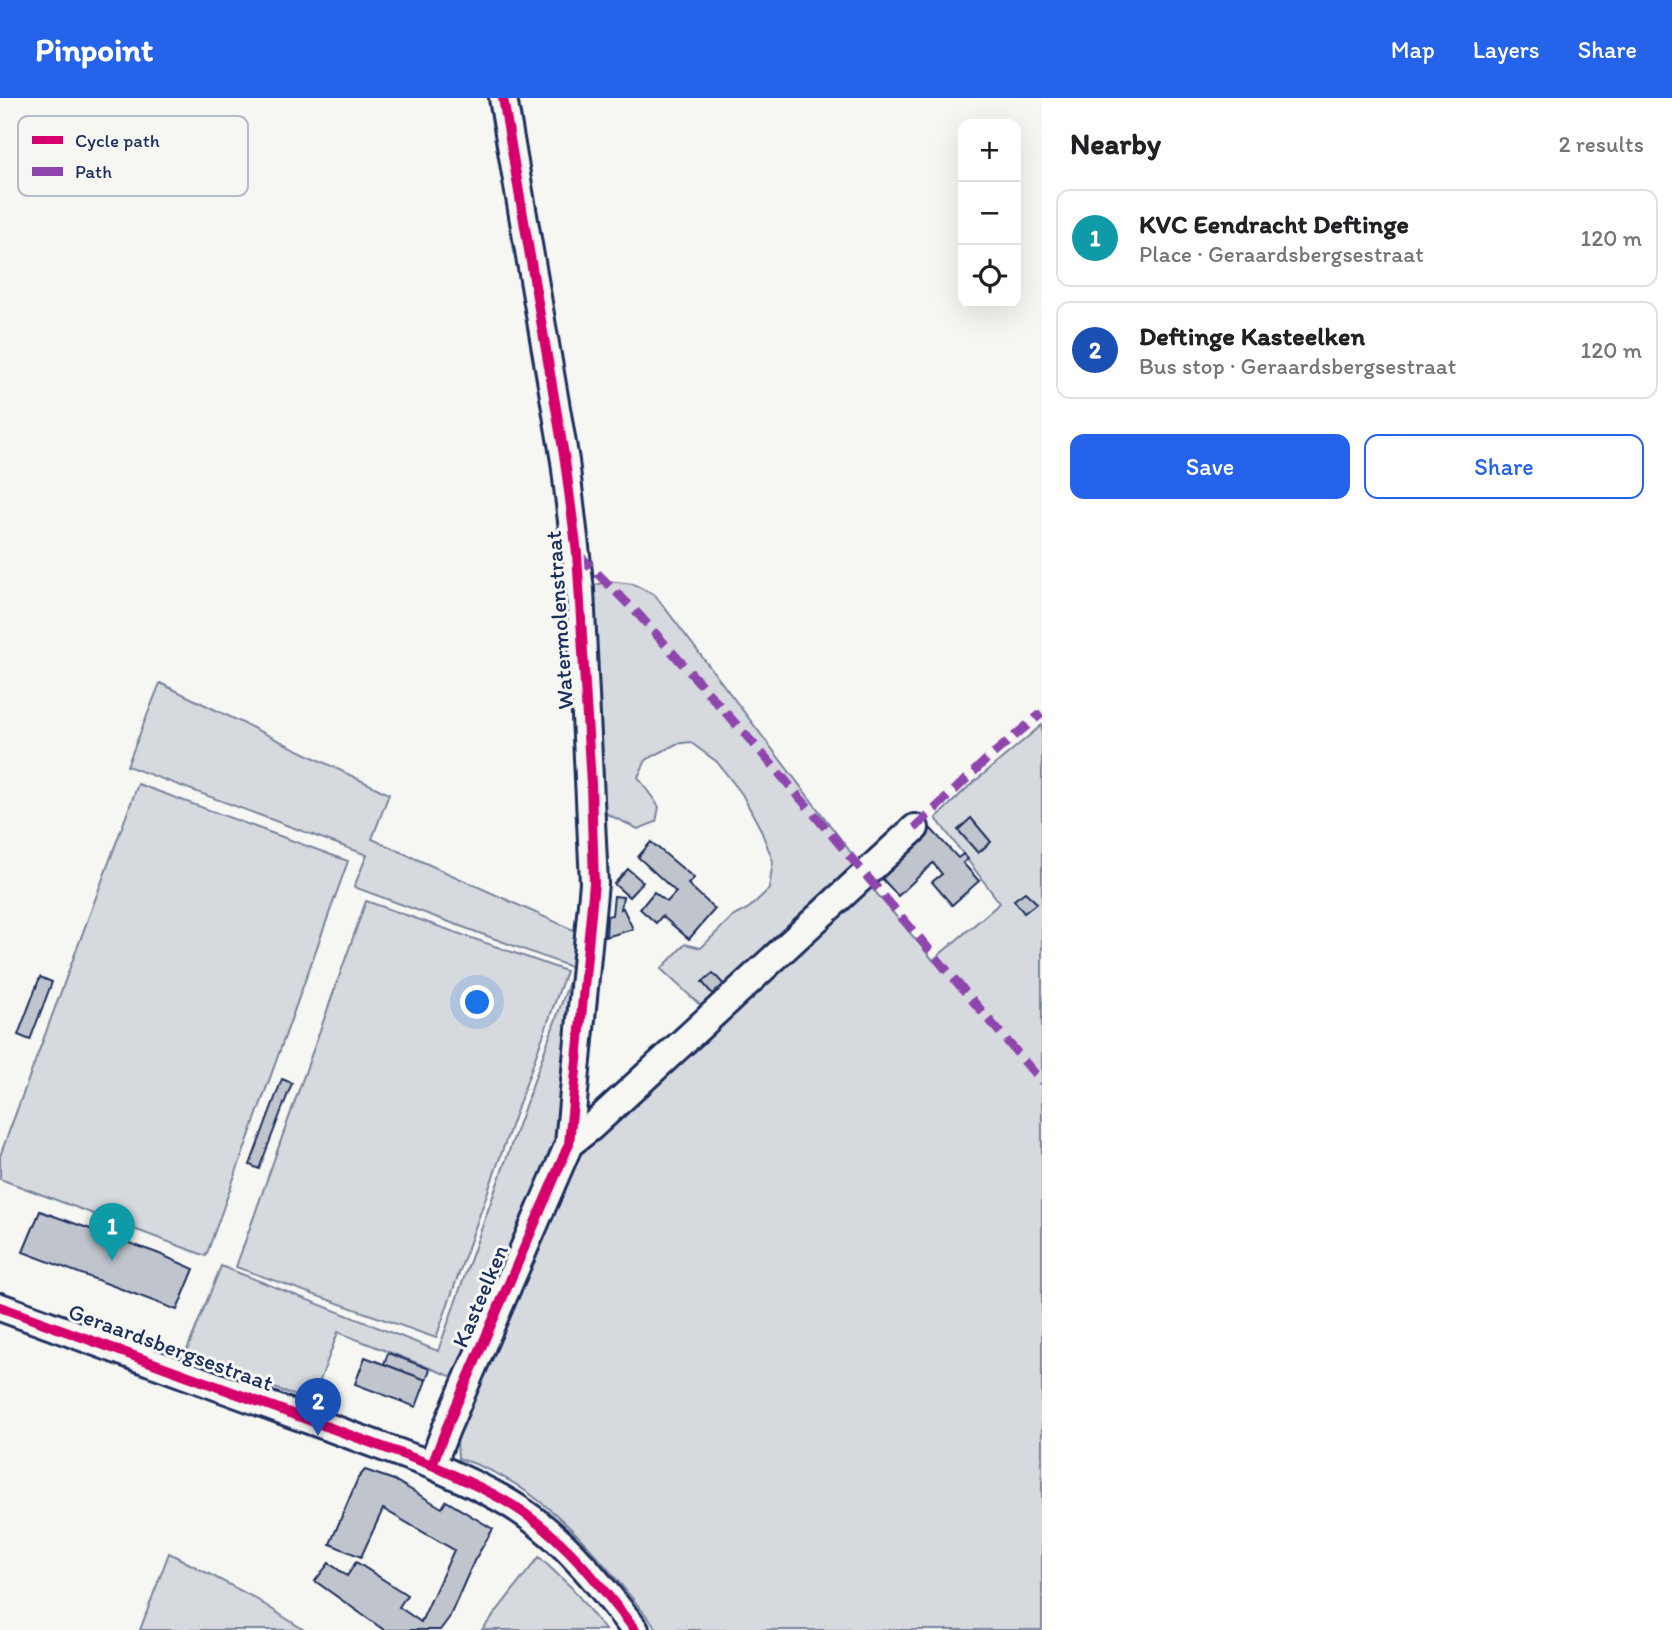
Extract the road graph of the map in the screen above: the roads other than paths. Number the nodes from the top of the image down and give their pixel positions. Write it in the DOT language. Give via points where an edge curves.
graph roads {
  1 [pos="503,98"];
  2 [pos="915,828"];
  3 [pos="569,1143"];
  4 [pos="0,1307"];
  5 [pos="432,1465"];
  6 [pos="635,1630"];
  1 -- 3 [label="street, Watermolenstraat" via="565,461 581,604 594,883"];
  2 -- 3 [label="street, Kasteelken"];
  3 -- 5 [label="street, Kasteelken"];
  4 -- 5 [label="street, Geraardsbergsestraat"];
  5 -- 6 [label="street, Geraardsbergsestraat" via="494,1495 554,1536"];
}
